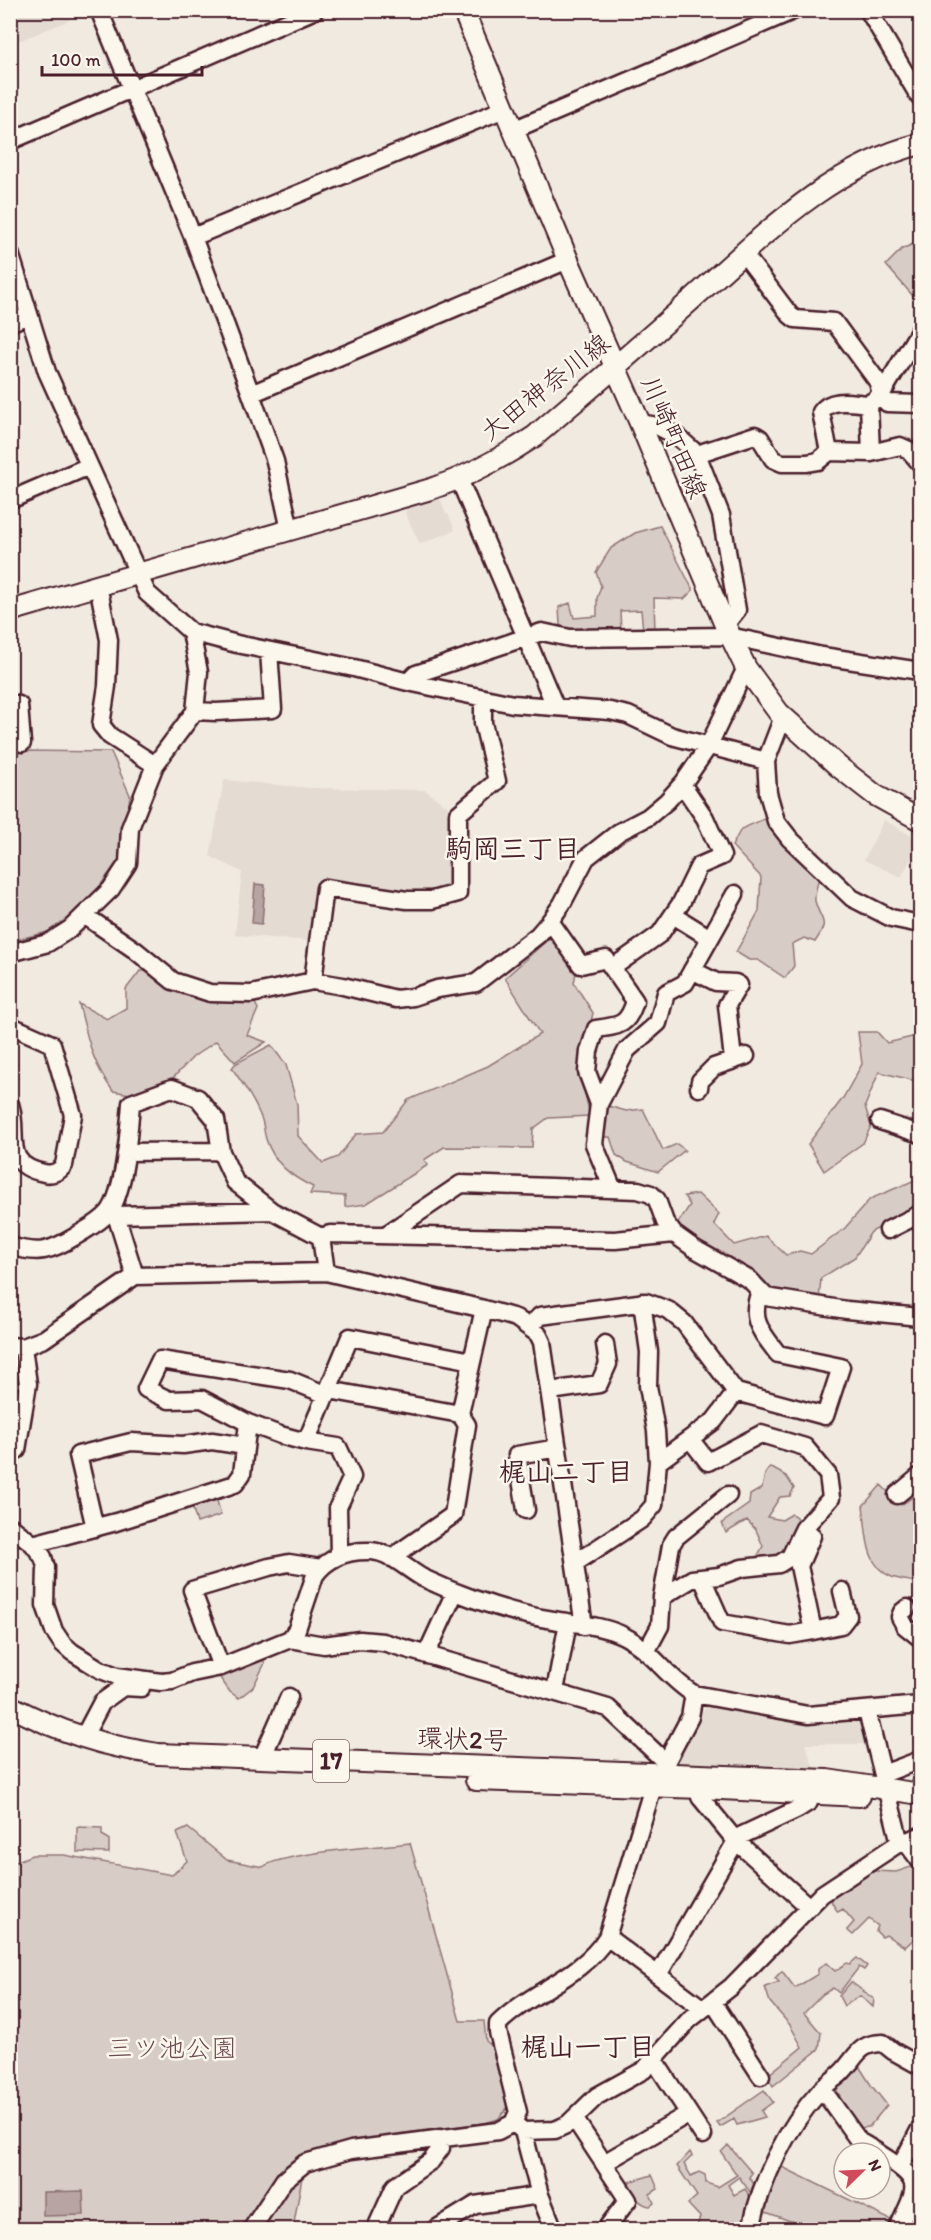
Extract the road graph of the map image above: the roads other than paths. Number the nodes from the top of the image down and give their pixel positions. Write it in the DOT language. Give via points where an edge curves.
graph roads {
  1 [pos="99,10"];
  2 [pos="315,10"];
  3 [pos="463,10"];
  4 [pos="795,10"];
  5 [pos="868,10"];
  6 [pos="132,89"];
  7 [pos="921,99"];
  8 [pos="504,109"];
  9 [pos="513,130"];
  10 [pos="10,141"];
  11 [pos="921,144"];
  12 [pos="192,237"];
  13 [pos="10,253"];
  14 [pos="744,254"];
  15 [pos="568,260"];
  16 [pos="28,315"];
  17 [pos="10,323"];
  18 [pos="921,330"];
  19 [pos="615,368"];
  20 [pos="251,394"];
  21 [pos="875,400"];
  22 [pos="921,404"];
  23 [pos="640,423"];
  24 [pos="829,453"];
  25 [pos="871,453"];
  26 [pos="697,454"];
  27 [pos="921,463"];
  28 [pos="89,466"];
  29 [pos="459,479"];
  30 [pos="10,500"];
  31 [pos="290,530"];
  32 [pos="138,573"];
  33 [pos="98,585"];
  34 [pos="10,611"];
  35 [pos="727,630"];
  36 [pos="190,632"];
  37 [pos="525,636"];
  38 [pos="269,651"];
  39 [pos="746,668"];
  40 [pos="921,672"];
  41 [pos="408,682"];
  42 [pos="483,698"];
  43 [pos="10,703"];
  44 [pos="555,706"];
  45 [pos="195,711"];
  46 [pos="783,717"];
  47 [pos="22,743"];
  48 [pos="708,747"];
  49 [pos="766,761"];
  50 [pos="155,765"];
  51 [pos="682,784"];
  52 [pos="921,820"];
  53 [pos="735,894"];
  54 [pos="84,915"];
  55 [pos="673,915"];
  56 [pos="550,921"];
  57 [pos="920,922"];
  58 [pos="710,938"];
  59 [pos="10,952"];
  60 [pos="612,968"];
  61 [pos="692,970"];
  62 [pos="313,981"];
  63 [pos="10,1029"];
  64 [pos="699,1088"];
  65 [pos="10,1104"];
  66 [pos="598,1104"];
  67 [pos="880,1121"];
  68 [pos="921,1134"];
  69 [pos="221,1151"];
  70 [pos="127,1152"];
  71 [pos="612,1187"];
  72 [pos="272,1211"];
  73 [pos="113,1213"];
  74 [pos="921,1214"];
  75 [pos="888,1230"];
  76 [pos="387,1234"];
  77 [pos="674,1234"];
  78 [pos="321,1236"];
  79 [pos="10,1246"];
  80 [pos="326,1272"];
  81 [pos="135,1276"];
  82 [pos="760,1291"];
  83 [pos="642,1302"];
  84 [pos="484,1309"];
  85 [pos="921,1317"];
  86 [pos="529,1328"];
  87 [pos="605,1344"];
  88 [pos="17,1346"];
  89 [pos="472,1361"];
  90 [pos="550,1391"];
  91 [pos="328,1392"];
  92 [pos="736,1392"];
  93 [pos="460,1414"];
  94 [pos="248,1423"];
  95 [pos="690,1439"];
  96 [pos="306,1442"];
  97 [pos="246,1446"];
  98 [pos="558,1448"];
  99 [pos="17,1450"];
  100 [pos="658,1461"];
  101 [pos="921,1476"];
  102 [pos="728,1495"];
  103 [pos="897,1495"];
  104 [pos="526,1510"];
  105 [pos="10,1526"];
  106 [pos="95,1527"];
  107 [pos="804,1528"];
  108 [pos="33,1544"];
  109 [pos="339,1555"];
  110 [pos="391,1558"];
  111 [pos="575,1563"];
  112 [pos="321,1568"];
  113 [pos="702,1578"];
  114 [pos="842,1591"];
  115 [pos="454,1592"];
  116 [pos="662,1597"];
  117 [pos="908,1608"];
  118 [pos="576,1624"];
  119 [pos="813,1631"];
  120 [pos="290,1638"];
  121 [pos="921,1638"];
  122 [pos="646,1652"];
  123 [pos="426,1655"];
  124 [pos="221,1667"];
  125 [pos="172,1681"];
  126 [pos="555,1691"];
  127 [pos="694,1694"];
  128 [pos="289,1697"];
  129 [pos="921,1705"];
  130 [pos="10,1706"];
  131 [pos="867,1711"];
  132 [pos="10,1720"];
  133 [pos="82,1738"];
  134 [pos="262,1758"];
  135 [pos="921,1760"];
  136 [pos="660,1773"];
  137 [pos="809,1786"];
  138 [pos="886,1787"];
  139 [pos="701,1788"];
  140 [pos="921,1794"];
  141 [pos="921,1806"];
  142 [pos="735,1840"];
  143 [pos="908,1840"];
  144 [pos="921,1861"];
  145 [pos="809,1907"];
  146 [pos="607,1937"];
  147 [pos="657,1975"];
  148 [pos="708,2005"];
  149 [pos="654,2060"];
  150 [pos="921,2066"];
  151 [pos="761,2076"];
  152 [pos="822,2089"];
  153 [pos="688,2114"];
  154 [pos="574,2118"];
  155 [pos="518,2127"];
  156 [pos="921,2129"];
  157 [pos="703,2135"];
  158 [pos="439,2138"];
  159 [pos="861,2141"];
  160 [pos="892,2162"];
  161 [pos="604,2163"];
  162 [pos="900,2167"];
  163 [pos="540,2195"];
  164 [pos="251,2229"];
  165 [pos="375,2229"];
  166 [pos="434,2229"];
  167 [pos="554,2229"];
  168 [pos="605,2229"];
  169 [pos="751,2229"];
  170 [pos="897,2229"];
  1 -- 6 [label="street"];
  2 -- 6 [label="street"];
  3 -- 8 [label="main road, 川崎町田線"];
  4 -- 9 [label="street"];
  5 -- 7 [label="street"];
  6 -- 10 [label="street"];
  6 -- 12 [label="street"];
  8 -- 9 [label="main road, 川崎町田線"];
  8 -- 12 [label="street"];
  9 -- 15 [label="main road, 川崎町田線"];
  11 -- 14 [label="main road, 大田神奈川線" via="871,161 825,187"];
  12 -- 20 [label="street"];
  13 -- 16 [label="street"];
  14 -- 19 [label="main road, 大田神奈川線"];
  14 -- 21 [label="street" via="795,319 834,322 878,382"];
  15 -- 19 [label="main road, 川崎町田線"];
  15 -- 20 [label="street"];
  16 -- 17 [label="street"];
  16 -- 28 [label="street" via="47,372"];
  18 -- 21 [label="street"];
  19 -- 23 [label="main road, 川崎町田線"];
  19 -- 29 [label="main road, 大田神奈川線" via="535,436"];
  20 -- 31 [label="street" via="275,461"];
  21 -- 22 [label="street"];
  21 -- 24 [label="street" via="833,402 824,407 821,412"];
  21 -- 25 [label="street"];
  23 -- 26 [label="street" via="657,426 678,437"];
  23 -- 35 [label="main road, 川崎町田線"];
  24 -- 25 [label="street"];
  24 -- 26 [label="street" via="818,461 782,463 773,459 755,435"];
  25 -- 27 [label="street" via="900,446"];
  26 -- 35 [label="street" via="721,515 732,574 737,610"];
  28 -- 30 [label="street"];
  28 -- 32 [label="street"];
  29 -- 31 [label="main road, 大田神奈川線"];
  29 -- 37 [label="street"];
  31 -- 32 [label="main road, 大田神奈川線"];
  32 -- 33 [label="main road, 大田神奈川線"];
  32 -- 36 [label="street" via="147,593"];
  33 -- 34 [label="main road, 大田神奈川線"];
  33 -- 50 [label="street" via="109,640 101,725 110,736"];
  35 -- 37 [label="street" via="570,638 542,632"];
  35 -- 39 [label="main road, 川崎町田線"];
  35 -- 40 [label="street" via="822,656"];
  36 -- 38 [label="street"];
  36 -- 45 [label="street" via="200,672"];
  37 -- 41 [label="street" via="416,674"];
  37 -- 44 [label="street"];
  38 -- 41 [label="street"];
  38 -- 45 [label="street" via="273,709"];
  39 -- 46 [label="main road, 川崎町田線"];
  39 -- 48 [label="street"];
  41 -- 42 [label="street"];
  42 -- 44 [label="street"];
  42 -- 62 [label="street" via="483,723 497,781 458,814 458,893 432,900 407,900 325,888"];
  43 -- 47 [label="street" via="19,705"];
  44 -- 48 [label="street" via="628,715 672,736"];
  45 -- 50 [label="street"];
  46 -- 49 [label="street"];
  46 -- 52 [label="main road, 川崎町田線" via="866,788"];
  48 -- 49 [label="street"];
  48 -- 51 [label="street"];
  49 -- 57 [label="street" via="768,793 776,822 790,839 852,898 891,918"];
  50 -- 54 [label="street" via="130,828 129,863 111,889"];
  51 -- 55 [label="street" via="705,818 722,856 699,866"];
  51 -- 56 [label="street" via="648,817 619,832 586,858"];
  53 -- 58 [label="street"];
  54 -- 59 [label="street" via="48,943"];
  54 -- 62 [label="street" via="173,981 210,993 250,994"];
  55 -- 58 [label="street"];
  55 -- 60 [label="street" via="660,934"];
  56 -- 60 [label="street" via="580,965 601,959"];
  56 -- 62 [label="street" via="538,935 476,983 396,999"];
  58 -- 61 [label="street"];
  60 -- 66 [label="street" via="635,1001 631,1017 618,1026 596,1029 587,1072"];
  61 -- 64 [label="street" via="716,982 738,985 728,1005 740,1058 714,1067 700,1081"];
  61 -- 66 [label="street" via="685,983 666,993 658,1023 627,1050"];
  63 -- 65 [label="street" via="52,1044 73,1115 62,1169 51,1174 29,1170 18,1159"];
  66 -- 71 [label="street" via="594,1144"];
  67 -- 68 [label="street"];
  69 -- 70 [label="street"];
  69 -- 70 [label="street" via="216,1120 198,1098 172,1088 131,1103"];
  69 -- 72 [label="street" via="235,1182"];
  70 -- 73 [label="street"];
  71 -- 76 [label="street" via="461,1184"];
  71 -- 77 [label="street" via="651,1194"];
  72 -- 73 [label="street"];
  72 -- 78 [label="street"];
  73 -- 79 [label="street" via="52,1250"];
  73 -- 81 [label="street"];
  74 -- 75 [label="street"];
  76 -- 77 [label="street" via="615,1240"];
  76 -- 78 [label="street"];
  77 -- 82 [label="street" via="750,1280"];
  78 -- 80 [label="street"];
  80 -- 81 [label="street"];
  80 -- 84 [label="street"];
  81 -- 88 [label="street" via="44,1339"];
  82 -- 85 [label="street" via="766,1297"];
  82 -- 92 [label="street" via="756,1302 757,1326 778,1354 841,1367 825,1416"];
  83 -- 86 [label="street" via="540,1316"];
  83 -- 92 [label="street" via="668,1310 684,1323"];
  83 -- 100 [label="street"];
  84 -- 86 [label="street" via="516,1318"];
  84 -- 89 [label="street"];
  86 -- 90 [label="street" via="542,1342"];
  87 -- 90 [label="street" via="608,1364 599,1384"];
  88 -- 99 [label="street" via="28,1384"];
  89 -- 91 [label="street" via="350,1337"];
  89 -- 93 [label="street"];
  90 -- 98 [label="street"];
  91 -- 93 [label="street"];
  91 -- 94 [label="street" via="290,1380 160,1360 146,1389 169,1400 202,1399"];
  91 -- 96 [label="street"];
  92 -- 95 [label="street" via="714,1421"];
  93 -- 110 [label="street" via="467,1425 453,1515"];
  94 -- 96 [label="street"];
  94 -- 97 [label="street"];
  95 -- 100 [label="street"];
  95 -- 107 [label="street" via="708,1462 762,1434 805,1447 828,1475 831,1498"];
  96 -- 109 [label="street" via="338,1447 352,1477 338,1507"];
  97 -- 106 [label="street" via="242,1474 235,1484"];
  97 -- 106 [label="street" via="212,1441 183,1445 131,1442 78,1455"];
  98 -- 104 [label="street" via="517,1455"];
  98 -- 111 [label="street"];
  100 -- 111 [label="street" via="654,1505 642,1519"];
  101 -- 103 [label="street"];
  102 -- 116 [label="street" via="676,1537 671,1545"];
  105 -- 108 [label="street"];
  106 -- 108 [label="street"];
  107 -- 113 [label="street" via="790,1557 779,1564"];
  107 -- 119 [label="street" via="812,1536 799,1566"];
  108 -- 125 [label="street" via="46,1567 45,1605 62,1643 84,1661 109,1673"];
  109 -- 110 [label="street" via="374,1551"];
  109 -- 112 [label="street"];
  110 -- 115 [label="street"];
  111 -- 118 [label="street"];
  112 -- 120 [label="street"];
  112 -- 124 [label="street" via="289,1563 186,1592"];
  113 -- 116 [label="street" via="692,1579"];
  113 -- 119 [label="street" via="722,1623 790,1635"];
  114 -- 119 [label="street" via="848,1616 841,1625"];
  115 -- 118 [label="street"];
  115 -- 123 [label="street"];
  116 -- 122 [label="street" via="660,1626"];
  117 -- 121 [label="street" via="900,1617"];
  118 -- 122 [label="street" via="624,1636"];
  118 -- 126 [label="street"];
  120 -- 123 [label="street" via="324,1645 375,1641"];
  120 -- 124 [label="street"];
  122 -- 127 [label="street"];
  123 -- 126 [label="street"];
  124 -- 125 [label="street" via="192,1672"];
  125 -- 133 [label="street" via="159,1690 123,1687 102,1702"];
  126 -- 136 [label="street" via="608,1708 660,1757"];
  127 -- 131 [label="street" via="808,1715"];
  127 -- 136 [label="street" via="690,1717"];
  128 -- 134 [label="street"];
  129 -- 131 [label="street"];
  130 -- 133 [label="main road, 環状2号 / 17"];
  131 -- 138 [label="street"];
  132 -- 136 [label="main road, 環状2号 / 17" via="92,1754 136,1764 241,1771"];
  133 -- 134 [label="main road, 環状2号 / 17" via="158,1754"];
  134 -- 136 [label="main road, 環状2号 / 17"];
  135 -- 138 [label="street"];
  136 -- 137 [label="main road, 環状2号 / 17"];
  136 -- 139 [label="main road, 環状2号 / 17"];
  136 -- 146 [label="street"];
  137 -- 138 [label="main road, 環状2号 / 17"];
  137 -- 139 [label="main road, 環状2号 / 17"];
  137 -- 142 [label="street" via="808,1802"];
  138 -- 140 [label="main road, 環状2号 / 17"];
  138 -- 141 [label="main road, 環状2号 / 17"];
  138 -- 143 [label="street"];
  139 -- 142 [label="street" via="700,1797"];
  142 -- 145 [label="street"];
  142 -- 147 [label="street"];
  143 -- 144 [label="street"];
  143 -- 145 [label="street" via="840,1881"];
  145 -- 148 [label="street" via="731,1987"];
  146 -- 147 [label="street"];
  146 -- 155 [label="street" via="582,1965 498,2024"];
  147 -- 148 [label="street"];
  148 -- 149 [label="street" via="689,2020"];
  148 -- 151 [label="street"];
  149 -- 153 [label="street"];
  149 -- 154 [label="street" via="644,2070 597,2096"];
  150 -- 152 [label="street" via="883,2043 870,2043"];
  152 -- 159 [label="street"];
  152 -- 169 [label="street" via="775,2157"];
  153 -- 157 [label="street"];
  153 -- 161 [label="street"];
  154 -- 155 [label="street" via="555,2130"];
  154 -- 161 [label="street"];
  155 -- 158 [label="street"];
  155 -- 163 [label="street"];
  156 -- 162 [label="street"];
  158 -- 164 [label="street" via="351,2150 305,2163 284,2180"];
  158 -- 165 [label="street" via="441,2148 431,2161 395,2186"];
  160 -- 162 [label="street"];
  161 -- 168 [label="street" via="628,2200"];
  162 -- 170 [label="street" via="913,2180 914,2192"];
  163 -- 166 [label="street" via="475,2205"];
  163 -- 167 [label="street"];
}
